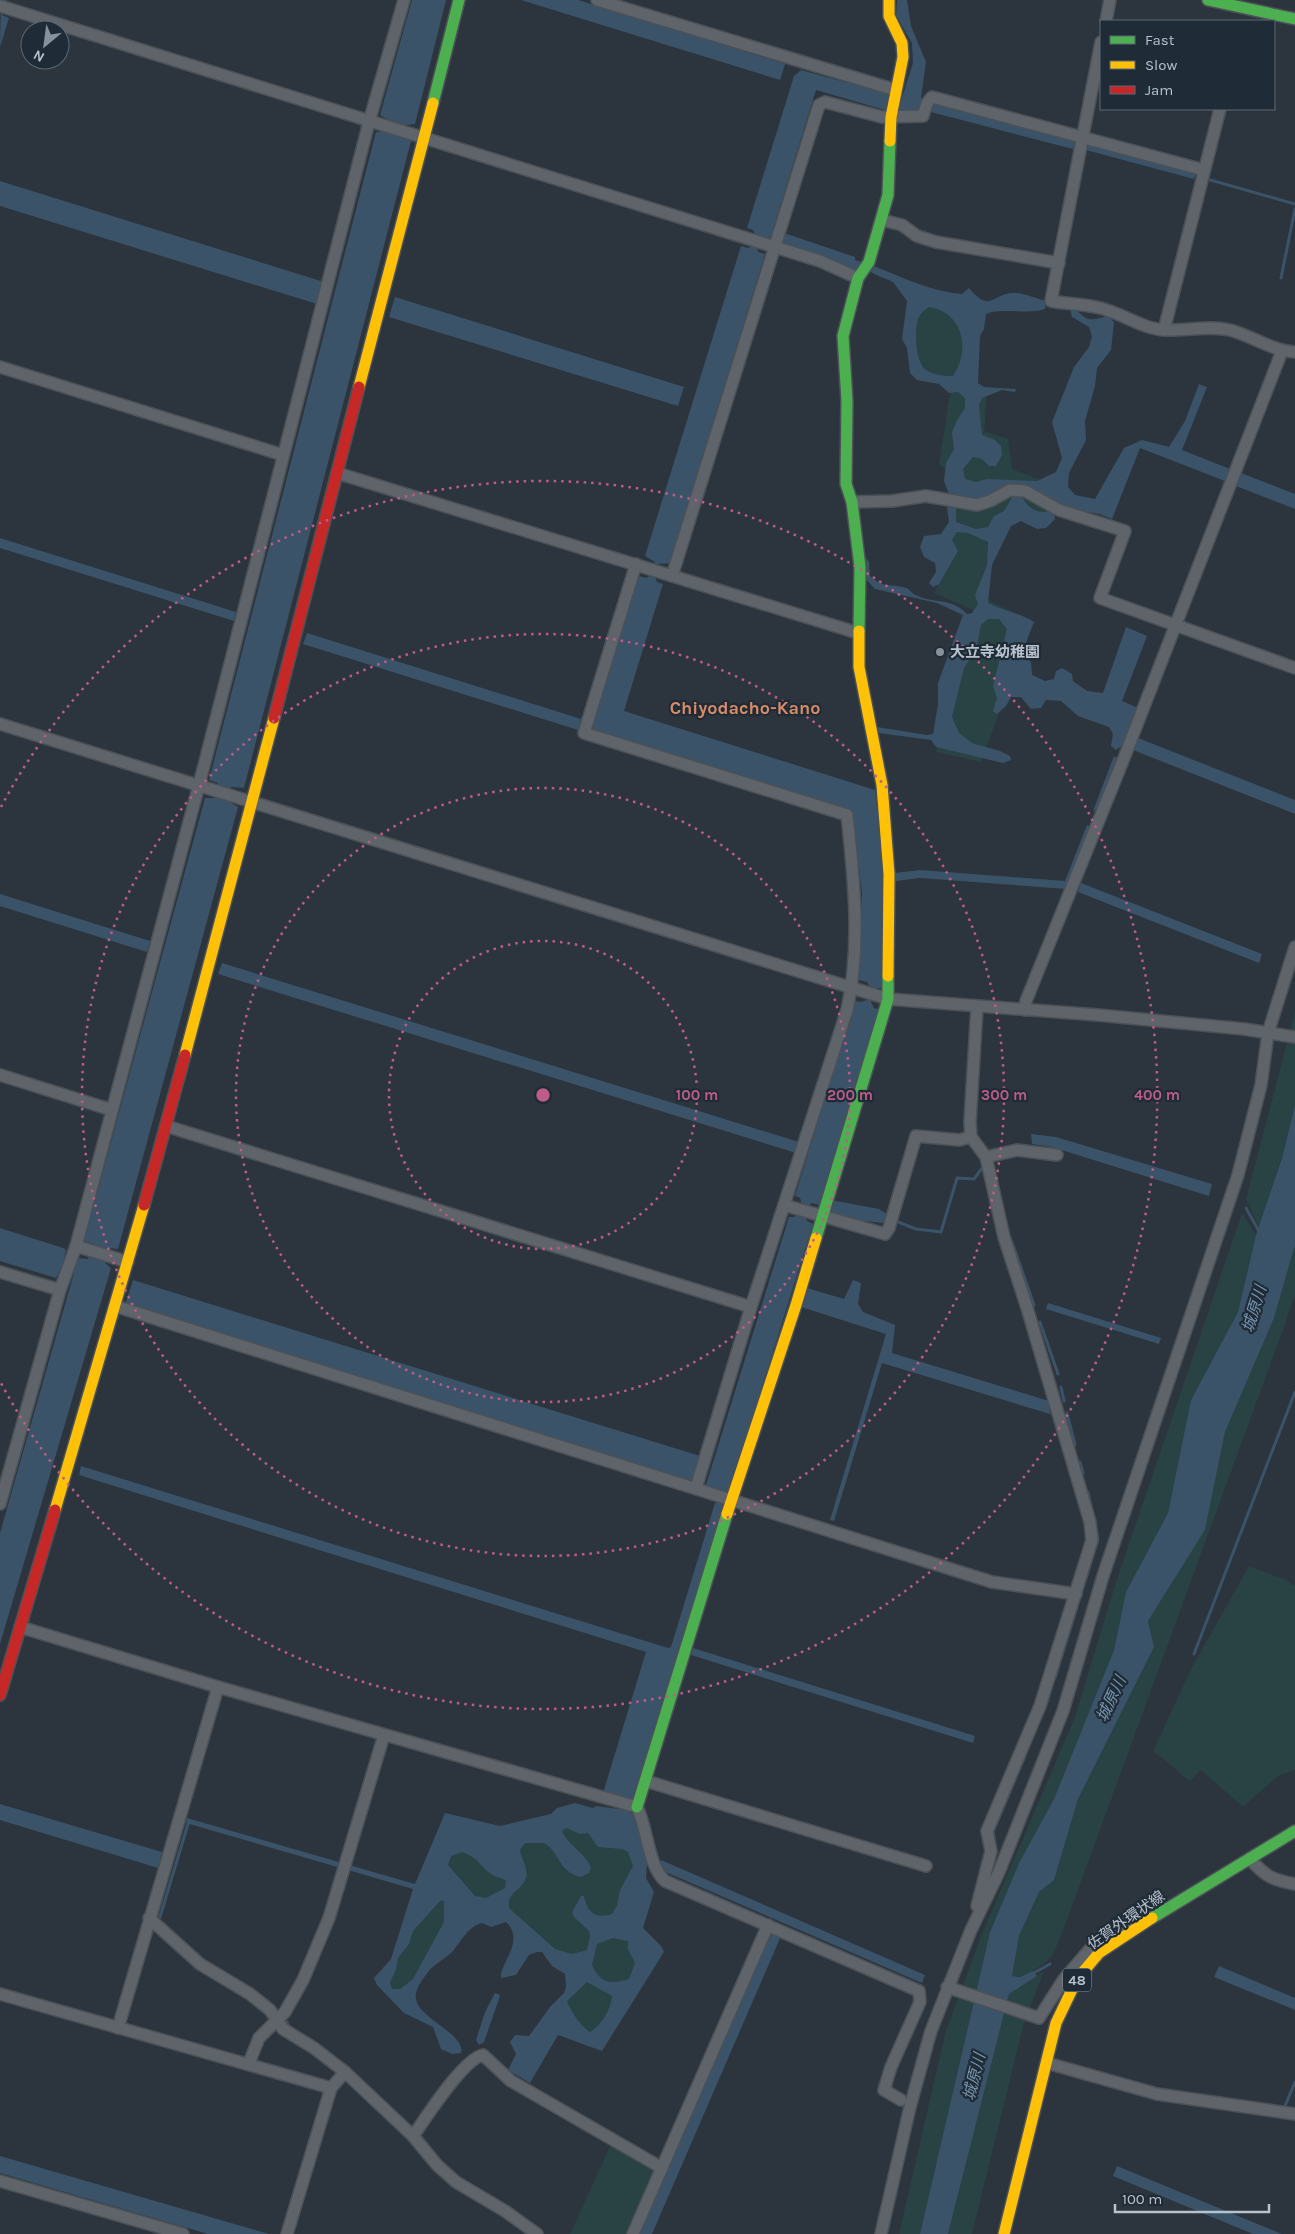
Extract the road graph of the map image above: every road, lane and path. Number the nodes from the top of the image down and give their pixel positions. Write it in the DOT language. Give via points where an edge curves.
graph roads {
  1 [pos="404,0"];
  2 [pos="459,0"];
  3 [pos="597,0"];
  4 [pos="889,0"];
  5 [pos="1110,0"];
  6 [pos="1208,0"];
  7 [pos="4,7"];
  8 [pos="1246,7"];
  9 [pos="1295,19"];
  10 [pos="1106,20"];
  11 [pos="1243,20"];
  12 [pos="1100,47"];
  13 [pos="893,105"];
  14 [pos="1220,110"];
  15 [pos="369,122"];
  16 [pos="424,138"];
  17 [pos="1081,138"];
  18 [pos="1204,170"];
  19 [pos="882,220"];
  20 [pos="773,248"];
  21 [pos="1059,263"];
  22 [pos="864,270"];
  23 [pos="1164,330"];
  24 [pos="1282,351"];
  25 [pos="1295,352"];
  26 [pos="0,367"];
  27 [pos="283,455"];
  28 [pos="337,473"];
  29 [pos="852,502"];
  30 [pos="636,564"];
  31 [pos="672,576"];
  32 [pos="1175,625"];
  33 [pos="858,633"];
  34 [pos="1295,668"];
  35 [pos="0,724"];
  36 [pos="198,785"];
  37 [pos="252,802"];
  38 [pos="1295,947"];
  39 [pos="852,990"];
  40 [pos="888,999"];
  41 [pos="977,1007"];
  42 [pos="1025,1010"];
  43 [pos="1268,1033"];
  44 [pos="1290,1036"];
  45 [pos="0,1075"];
  46 [pos="112,1110"];
  47 [pos="166,1126"];
  48 [pos="971,1137"];
  49 [pos="1057,1155"];
  50 [pos="986,1157"];
  51 [pos="784,1205"];
  52 [pos="822,1217"];
  53 [pos="76,1246"];
  54 [pos="128,1262"];
  55 [pos="0,1272"];
  56 [pos="60,1290"];
  57 [pos="115,1306"];
  58 [pos="751,1307"];
  59 [pos="696,1488"];
  60 [pos="726,1497"];
  61 [pos="0,1504"];
  62 [pos="1076,1594"];
  63 [pos="20,1627"];
  64 [pos="218,1687"];
  65 [pos="0,1695"];
  66 [pos="384,1735"];
  67 [pos="646,1781"];
  68 [pos="636,1807"];
  69 [pos="1295,1831"];
  70 [pos="1250,1858"];
  71 [pos="926,1866"];
  72 [pos="1295,1884"];
  73 [pos="149,1918"];
  74 [pos="768,1925"];
  75 [pos="1138,1926"];
  76 [pos="971,1930"];
  77 [pos="947,1987"];
  78 [pos="0,1994"];
  79 [pos="277,2020"];
  80 [pos="118,2028"];
  81 [pos="249,2063"];
  82 [pos="1047,2063"];
  83 [pos="345,2072"];
  84 [pos="331,2088"];
  85 [pos="901,2100"];
  86 [pos="1295,2114"];
  87 [pos="413,2136"];
  88 [pos="662,2168"];
  89 [pos="0,2181"];
  90 [pos="183,2234"];
  91 [pos="287,2234"];
  92 [pos="537,2234"];
  93 [pos="633,2234"];
  94 [pos="881,2234"];
  95 [pos="1004,2234"];
  1 -- 15 [label="street"];
  2 -- 16 [label="main road"];
  3 -- 13 [label="street"];
  4 -- 13 [label="main road" via="889,16 902,43 903,57"];
  5 -- 10 [label="street"];
  6 -- 8 [label="main road"];
  7 -- 15 [label="street"];
  8 -- 9 [label="main road"];
  8 -- 11 [label="street"];
  12 -- 17 [label="street"];
  13 -- 17 [label="street" via="924,116 932,97"];
  13 -- 19 [label="main road" via="890,175"];
  13 -- 20 [label="street" via="825,102 819,106"];
  14 -- 18 [label="street"];
  15 -- 16 [label="street"];
  15 -- 27 [label="street"];
  16 -- 20 [label="street"];
  16 -- 28 [label="main road"];
  17 -- 18 [label="street"];
  17 -- 21 [label="street"];
  18 -- 23 [label="street"];
  19 -- 21 [label="street" via="902,225 917,236 936,242"];
  19 -- 22 [label="main road"];
  20 -- 22 [label="street"];
  20 -- 31 [label="street"];
  21 -- 23 [label="street" via="1050,301 1101,308 1133,322"];
  22 -- 29 [label="main road" via="843,336 847,401 846,484"];
  23 -- 24 [label="street" via="1205,326 1229,330"];
  24 -- 25 [label="street"];
  24 -- 32 [label="street"];
  26 -- 27 [label="street"];
  27 -- 36 [label="street"];
  28 -- 30 [label="street"];
  28 -- 37 [label="main road"];
  29 -- 32 [label="street" via="926,496 977,505 1010,490 1025,491 1055,508 1125,531 1100,598"];
  29 -- 33 [label="main road" via="860,567"];
  30 -- 31 [label="street"];
  30 -- 39 [label="street" via="584,733 847,815 855,890"];
  31 -- 33 [label="street"];
  32 -- 34 [label="street"];
  32 -- 42 [label="street" via="1026,1000"];
  33 -- 40 [label="main road" via="859,667 885,810 890,874"];
  35 -- 36 [label="street"];
  36 -- 37 [label="street"];
  36 -- 46 [label="street"];
  37 -- 39 [label="street"];
  37 -- 47 [label="main road"];
  38 -- 43 [label="street"];
  39 -- 40 [label="street"];
  39 -- 51 [label="street"];
  40 -- 41 [label="street"];
  40 -- 52 [label="main road"];
  41 -- 42 [label="street"];
  41 -- 48 [label="street"];
  42 -- 43 [label="street" via="1098,1014"];
  43 -- 44 [label="street"];
  43 -- 76 [label="street" via="1261,1085 1238,1175 1103,1576 1062,1711 999,1872"];
  45 -- 46 [label="street"];
  46 -- 53 [label="street"];
  47 -- 54 [label="main road"];
  47 -- 58 [label="street"];
  48 -- 50 [label="street"];
  48 -- 52 [label="street" via="959,1140 916,1136 890,1228 885,1234"];
  49 -- 50 [label="street" via="1017,1150"];
  50 -- 62 [label="street" via="1004,1237 1090,1522 1092,1540"];
  51 -- 52 [label="street"];
  51 -- 58 [label="street"];
  52 -- 60 [label="main road" via="796,1305"];
  53 -- 54 [label="street"];
  53 -- 56 [label="street"];
  54 -- 57 [label="main road"];
  55 -- 56 [label="street"];
  56 -- 61 [label="street"];
  57 -- 59 [label="street"];
  57 -- 63 [label="main road"];
  58 -- 59 [label="street"];
  59 -- 60 [label="street"];
  60 -- 62 [label="street" via="992,1582"];
  60 -- 67 [label="main road"];
  62 -- 76 [label="street" via="1040,1706 987,1831 991,1851"];
  63 -- 64 [label="street"];
  63 -- 65 [label="main road"];
  64 -- 66 [label="street"];
  64 -- 73 [label="street"];
  66 -- 68 [label="street"];
  66 -- 79 [label="street" via="328,1918 303,1980"];
  67 -- 68 [label="main road"];
  67 -- 71 [label="street"];
  68 -- 74 [label="street" via="642,1817 659,1876"];
  69 -- 70 [label="main road, 佐賀外環状線 / 48"];
  70 -- 72 [label="street" via="1264,1874"];
  70 -- 75 [label="main road, 佐賀外環状線 / 48"];
  73 -- 79 [label="street" via="200,1964 250,1994"];
  73 -- 80 [label="street"];
  74 -- 85 [label="street" via="919,1991 920,2002 884,2090"];
  74 -- 88 [label="street"];
  75 -- 77 [label="street" via="1129,1921 1090,1949 1064,1979 1038,2018"];
  75 -- 82 [label="main road, 佐賀外環状線 / 48" via="1099,1953 1077,1979 1056,2023"];
  76 -- 77 [label="street"];
  77 -- 94 [label="street" via="910,2107"];
  78 -- 80 [label="street"];
  79 -- 81 [label="street" via="260,2038"];
  79 -- 83 [label="street" via="283,2030"];
  80 -- 81 [label="street"];
  81 -- 84 [label="street"];
  82 -- 86 [label="street" via="1156,2094"];
  82 -- 95 [label="main road, 佐賀外環状線 / 48"];
  83 -- 84 [label="street"];
  83 -- 87 [label="street"];
  84 -- 91 [label="street"];
  87 -- 88 [label="street" via="450,2084 475,2056 483,2055 511,2081"];
  87 -- 92 [label="street" via="456,2182"];
  88 -- 93 [label="street"];
  89 -- 90 [label="street"];
}
